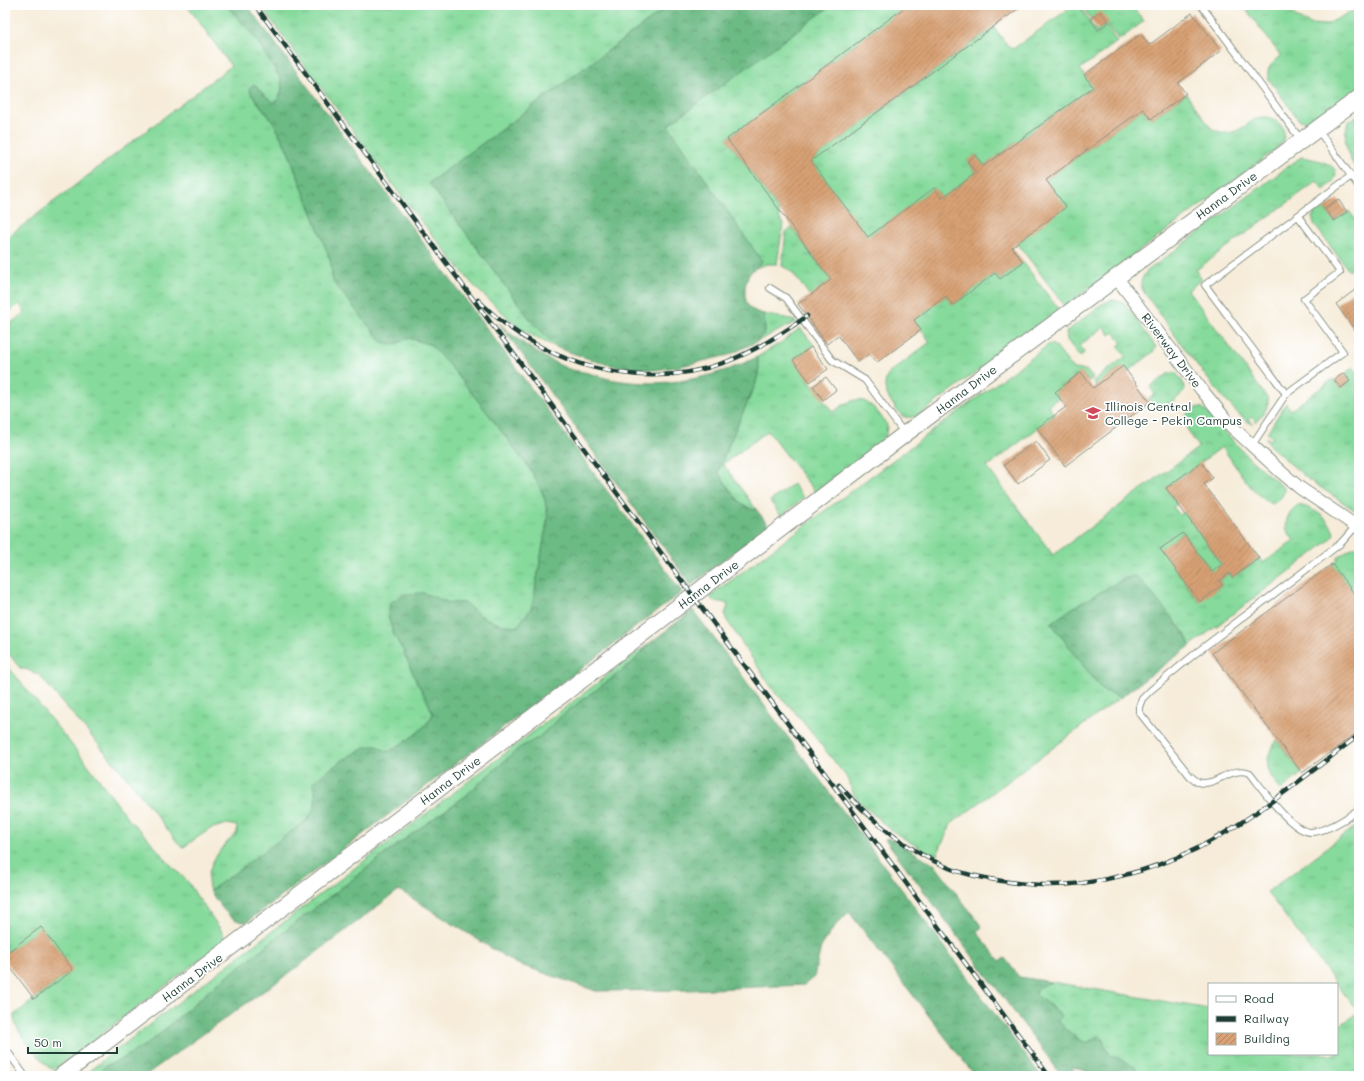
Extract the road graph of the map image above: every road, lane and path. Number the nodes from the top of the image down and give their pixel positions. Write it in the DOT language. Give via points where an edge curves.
graph roads {
  1 [pos="1201,5"];
  2 [pos="1359,98"];
  3 [pos="1317,129"];
  4 [pos="1301,140"];
  5 [pos="1351,176"];
  6 [pos="1359,187"];
  7 [pos="1298,216"];
  8 [pos="1116,277"];
  9 [pos="770,288"];
  10 [pos="1286,394"];
  11 [pos="905,434"];
  12 [pos="1252,445"];
  13 [pos="1357,527"];
  14 [pos="1359,810"];
  15 [pos="5,1048"];
  16 [pos="25,1076"];
  17 [pos="61,1076"];
  1 -- 4 [label="lane"];
  2 -- 3 [label="street, Hanna Drive"];
  3 -- 4 [label="street, Hanna Drive"];
  3 -- 5 [label="lane"];
  4 -- 8 [label="street, Hanna Drive"];
  5 -- 6 [label="lane"];
  5 -- 7 [label="lane"];
  7 -- 10 [label="lane" via="1205,285"];
  7 -- 10 [label="lane" via="1340,272 1304,299 1343,352"];
  8 -- 11 [label="street, Hanna Drive"];
  8 -- 12 [label="street, Riverway Drive" via="1201,389"];
  9 -- 11 [label="lane" via="786,298 832,360 865,380"];
  10 -- 12 [label="lane"];
  11 -- 17 [label="street, Hanna Drive"];
  12 -- 13 [label="street, Riverway Drive" via="1300,488"];
  13 -- 14 [label="lane" via="1341,543 1151,690 1142,699 1139,712 1190,776 1198,782 1214,780 1244,770 1250,773 1288,820 1304,831 1318,831 1329,827"];
  15 -- 16 [label="lane"];
}
